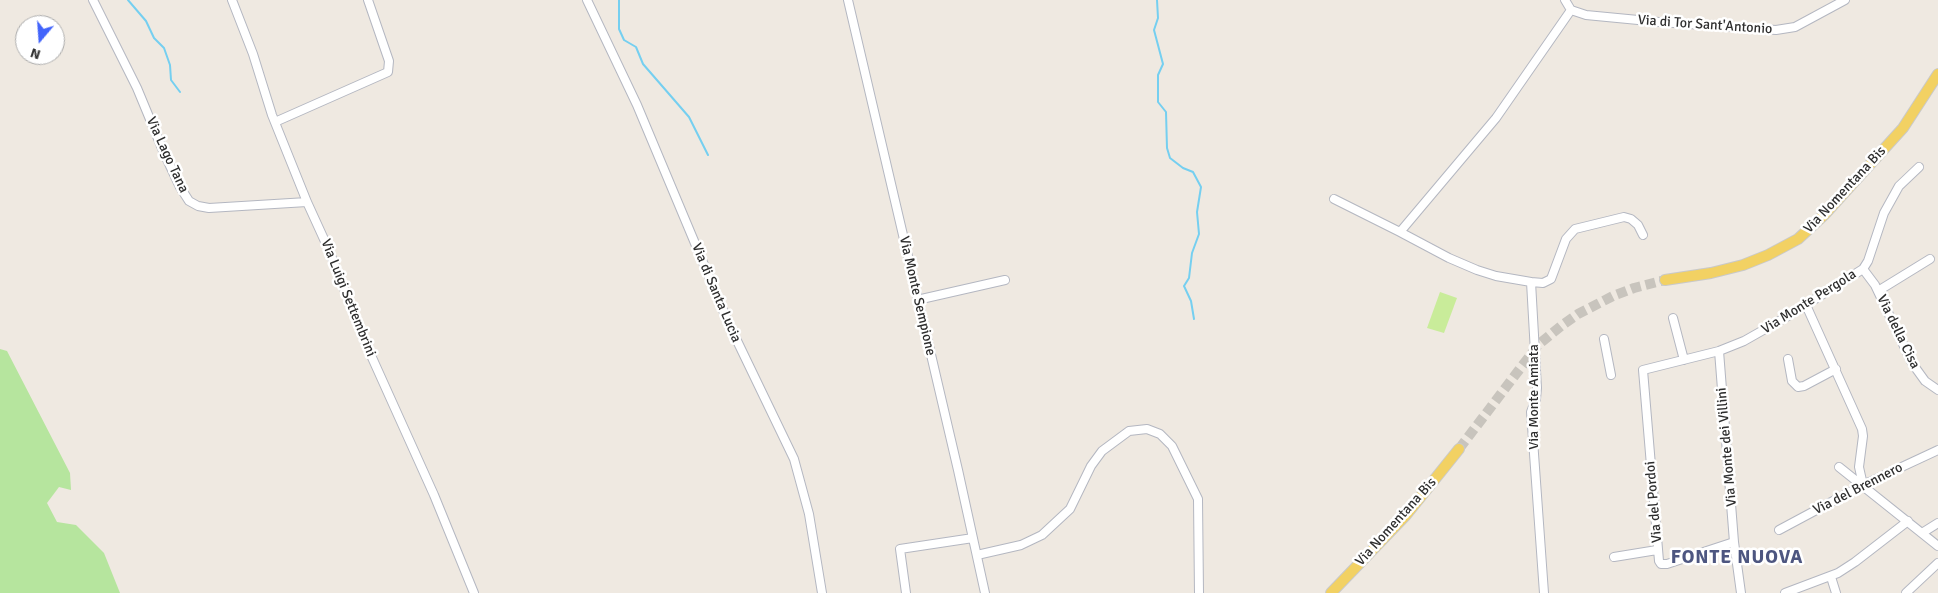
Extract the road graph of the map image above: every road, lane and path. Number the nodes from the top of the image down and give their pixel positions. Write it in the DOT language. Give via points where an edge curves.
graph roads {
  1 [pos="93,0"];
  2 [pos="232,0"];
  3 [pos="368,0"];
  4 [pos="587,0"];
  5 [pos="848,0"];
  6 [pos="1565,0"];
  7 [pos="1844,0"];
  8 [pos="1572,10"];
  9 [pos="1938,74"];
  10 [pos="275,122"];
  11 [pos="1919,167"];
  12 [pos="1334,200"];
  13 [pos="308,202"];
  14 [pos="1400,232"];
  15 [pos="1643,235"];
  16 [pos="1930,259"];
  17 [pos="1863,269"];
  18 [pos="1005,280"];
  19 [pos="1665,280"];
  20 [pos="1531,282"];
  21 [pos="1878,291"];
  22 [pos="917,300"];
  23 [pos="1806,304"];
  24 [pos="1673,318"];
  25 [pos="1604,339"];
  26 [pos="1719,351"];
  27 [pos="1788,359"];
  28 [pos="1684,360"];
  29 [pos="1836,369"];
  30 [pos="1643,370"];
  31 [pos="1611,375"];
  32 [pos="1938,390"];
  33 [pos="1459,449"];
  34 [pos="1938,450"];
  35 [pos="1838,467"];
  36 [pos="1863,486"];
  37 [pos="1908,521"];
  38 [pos="1938,523"];
  39 [pos="1779,530"];
  40 [pos="1922,533"];
  41 [pos="973,538"];
  42 [pos="1734,542"];
  43 [pos="1938,546"];
  44 [pos="1657,550"];
  45 [pos="977,555"];
  46 [pos="1614,557"];
  47 [pos="1938,563"];
  48 [pos="1831,577"];
  49 [pos="474,593"];
  50 [pos="822,593"];
  51 [pos="906,593"];
  52 [pos="985,593"];
  53 [pos="1199,593"];
  54 [pos="1331,593"];
  55 [pos="1544,593"];
  56 [pos="1741,593"];
  57 [pos="1785,593"];
  58 [pos="1836,593"];
  59 [pos="1906,593"];
  1 -- 13 [label="street, Via Lago Tana" via="189,201 209,208"];
  2 -- 10 [label="street, Via Luigi Settembrini"];
  3 -- 10 [label="street" via="389,61 388,72"];
  4 -- 50 [label="street, Via di Santa Lucia" via="637,105 728,322 794,459 805,498"];
  5 -- 22 [label="street, Via Monte Sempione"];
  6 -- 8 [label="street"];
  7 -- 8 [label="street, Via di Tor Sant'Antonio" via="1795,27 1776,30 1591,16"];
  8 -- 14 [label="street" via="1496,118"];
  9 -- 19 [label="main road, Via Nomentana Bis" via="1903,128 1798,239 1743,265"];
  10 -- 13 [label="street, Via Luigi Settembrini"];
  11 -- 17 [label="street, Via Monte Pergola" via="1899,186 1884,213"];
  12 -- 14 [label="street"];
  13 -- 49 [label="street, Via Luigi Settembrini"];
  14 -- 20 [label="street" via="1477,270"];
  15 -- 20 [label="street" via="1638,225 1624,217 1576,229 1566,239 1551,280"];
  16 -- 21 [label="street"];
  17 -- 21 [label="street, Via della Cisa"];
  17 -- 23 [label="street, Via Monte Pergola"];
  18 -- 22 [label="street"];
  20 -- 55 [label="street, Via Monte Amiata" via="1537,388 1531,412"];
  21 -- 32 [label="street, Via della Cisa" via="1912,363 1925,381"];
  22 -- 41 [label="street, Via Monte Sempione"];
  23 -- 26 [label="street, Via Monte Pergola" via="1748,339"];
  23 -- 29 [label="street"];
  24 -- 28 [label="street"];
  25 -- 31 [label="street"];
  26 -- 28 [label="street, Via Monte Pergola"];
  26 -- 42 [label="street, Via Monte dei Villini"];
  27 -- 29 [label="street" via="1793,382 1798,387"];
  28 -- 30 [label="street, Via Monte Pergola"];
  29 -- 36 [label="street" via="1863,431 1859,467"];
  30 -- 44 [label="street, Via del Pordoi"];
  33 -- 54 [label="main road, Via Nomentana Bis" via="1406,516"];
  34 -- 36 [label="street, Via del Brennero"];
  35 -- 36 [label="street"];
  36 -- 37 [label="street"];
  36 -- 39 [label="street, Via del Brennero"];
  37 -- 40 [label="street"];
  37 -- 48 [label="street"];
  38 -- 40 [label="street"];
  40 -- 43 [label="street"];
  41 -- 45 [label="street, Via Monte Sempione"];
  41 -- 51 [label="street" via="900,549"];
  42 -- 44 [label="street, Via del Pordoi" via="1665,564 1658,561"];
  42 -- 56 [label="street"];
  44 -- 46 [label="street"];
  45 -- 52 [label="street, Via Monte Sempione"];
  45 -- 53 [label="street" via="1021,545 1042,535 1070,509 1102,451 1129,431 1147,428 1160,434 1172,446 1198,499"];
  47 -- 59 [label="street"];
  48 -- 57 [label="street"];
  48 -- 58 [label="street"];
}
